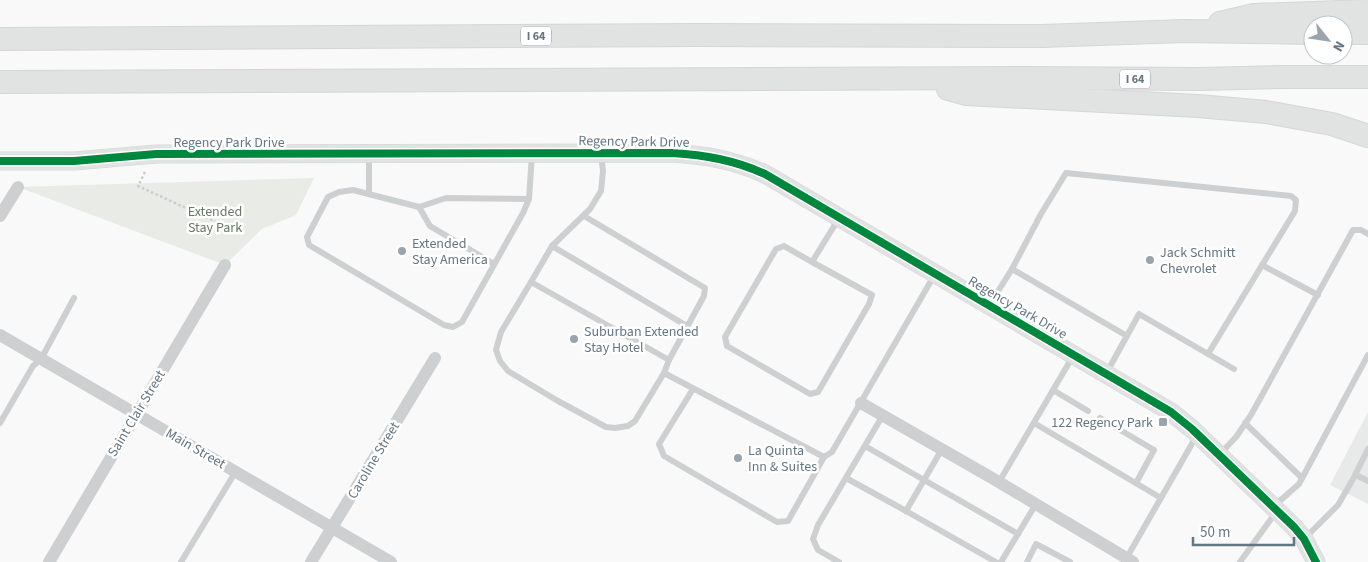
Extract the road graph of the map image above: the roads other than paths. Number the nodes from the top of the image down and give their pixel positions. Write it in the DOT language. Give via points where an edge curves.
graph roads {
  1 [pos="1368,11"];
  2 [pos="1184,31"];
  3 [pos="1303,33"];
  4 [pos="1353,33"];
  5 [pos="1368,34"];
  6 [pos="0,38"];
  7 [pos="1368,77"];
  8 [pos="903,79"];
  9 [pos="0,82"];
  10 [pos="1368,136"];
  11 [pos="532,153"];
  12 [pos="601,153"];
  13 [pos="369,154"];
  14 [pos="0,161"];
  15 [pos="18,187"];
  16 [pos="369,194"];
  17 [pos="529,199"];
  18 [pos="419,207"];
  19 [pos="0,216"];
  20 [pos="584,216"];
  21 [pos="840,217"];
  22 [pos="1368,234"];
  23 [pos="552,246"];
  24 [pos="812,262"];
  25 [pos="494,264"];
  26 [pos="225,265"];
  27 [pos="1262,265"];
  28 [pos="1012,269"];
  29 [pos="935,273"];
  30 [pos="531,282"];
  31 [pos="1318,295"];
  32 [pos="74,298"];
  33 [pos="989,305"];
  34 [pos="687,326"];
  35 [pos="0,335"];
  36 [pos="1127,336"];
  37 [pos="1074,354"];
  38 [pos="1208,354"];
  39 [pos="1368,355"];
  40 [pos="41,358"];
  41 [pos="435,358"];
  42 [pos="668,360"];
  43 [pos="1234,370"];
  44 [pos="664,373"];
  45 [pos="1106,373"];
  46 [pos="693,389"];
  47 [pos="1053,390"];
  48 [pos="861,403"];
  49 [pos="1088,411"];
  50 [pos="136,413"];
  51 [pos="883,415"];
  52 [pos="1100,418"];
  53 [pos="0,423"];
  54 [pos="1034,423"];
  55 [pos="1245,423"];
  56 [pos="1197,434"];
  57 [pos="865,446"];
  58 [pos="942,449"];
  59 [pos="1368,449"];
  60 [pos="1219,455"];
  61 [pos="824,457"];
  62 [pos="236,471"];
  63 [pos="1356,474"];
  64 [pos="846,478"];
  65 [pos="1302,478"];
  66 [pos="925,480"];
  67 [pos="1368,481"];
  68 [pos="999,482"];
  69 [pos="1136,483"];
  70 [pos="1161,498"];
  71 [pos="1036,504"];
  72 [pos="1275,509"];
  73 [pos="906,511"];
  74 [pos="332,527"];
  75 [pos="1018,534"];
  76 [pos="1304,539"];
  77 [pos="1128,561"];
  78 [pos="49,562"];
  79 [pos="181,562"];
  80 [pos="311,562"];
  81 [pos="392,562"];
  82 [pos="839,562"];
  83 [pos="996,562"];
  84 [pos="1001,562"];
  85 [pos="1026,562"];
  86 [pos="1070,562"];
  87 [pos="1240,562"];
  88 [pos="1316,562"];
  1 -- 2 [label="highway" via="1254,15"];
  2 -- 3 [label="highway, I 64"];
  2 -- 6 [label="highway, I 64" via="1042,36"];
  4 -- 5 [label="highway"];
  7 -- 8 [label="highway, I 64"];
  8 -- 9 [label="highway, I 64"];
  8 -- 10 [label="highway" via="966,94 1266,112 1332,124"];
  11 -- 12 [label="street, Regency Park Drive"];
  11 -- 13 [label="street, Regency Park Drive"];
  11 -- 17 [label="lane"];
  12 -- 20 [label="lane" via="601,191"];
  12 -- 21 [label="street, Regency Park Drive" via="700,155 745,165"];
  13 -- 14 [label="street, Regency Park Drive" via="156,154 74,161"];
  13 -- 16 [label="lane"];
  15 -- 19 [label="street"];
  16 -- 18 [label="lane"];
  16 -- 25 [label="lane" via="353,190 328,197 307,237 308,244 444,325 453,327 462,322"];
  17 -- 18 [label="lane" via="446,198"];
  17 -- 25 [label="lane"];
  18 -- 25 [label="lane" via="430,226"];
  20 -- 23 [label="lane"];
  20 -- 34 [label="lane" via="705,288 704,296"];
  21 -- 24 [label="lane"];
  21 -- 29 [label="street, Regency Park Drive"];
  22 -- 31 [label="lane" via="1353,230"];
  23 -- 30 [label="lane"];
  23 -- 34 [label="lane"];
  24 -- 24 [label="lane" via="872,295 870,304 818,392 810,394 727,346 725,337 776,249 784,246"];
  26 -- 50 [label="street, Saint Clair Street"];
  27 -- 28 [label="lane" via="1295,211 1296,200 1291,196 1066,173"];
  27 -- 31 [label="lane"];
  27 -- 38 [label="lane"];
  28 -- 33 [label="lane"];
  28 -- 36 [label="lane"];
  29 -- 33 [label="street, Regency Park Drive"];
  29 -- 48 [label="lane"];
  30 -- 42 [label="lane"];
  30 -- 44 [label="lane" via="500,332 496,350 508,371 606,427 615,428 635,421"];
  31 -- 55 [label="lane"];
  32 -- 40 [label="lane"];
  33 -- 37 [label="street, Regency Park Drive"];
  34 -- 42 [label="lane"];
  35 -- 40 [label="street, Main Street"];
  36 -- 38 [label="lane" via="1139,314"];
  36 -- 45 [label="lane"];
  37 -- 45 [label="street, Regency Park Drive"];
  37 -- 47 [label="lane"];
  38 -- 43 [label="lane"];
  39 -- 65 [label="lane"];
  40 -- 50 [label="street, Main Street"];
  40 -- 53 [label="lane"];
  41 -- 74 [label="street, Caroline Street"];
  42 -- 44 [label="lane"];
  44 -- 46 [label="lane"];
  45 -- 56 [label="street, Regency Park Drive" via="1171,412"];
  46 -- 61 [label="lane"];
  46 -- 61 [label="lane" via="659,444 664,456 777,522 788,521"];
  47 -- 49 [label="lane"];
  47 -- 54 [label="lane"];
  48 -- 51 [label="street"];
  48 -- 61 [label="lane" via="832,452"];
  50 -- 62 [label="street, Main Street"];
  50 -- 78 [label="street, Saint Clair Street"];
  51 -- 57 [label="lane"];
  51 -- 58 [label="street"];
  52 -- 69 [label="lane" via="1154,450"];
  54 -- 68 [label="lane"];
  54 -- 69 [label="lane"];
  55 -- 60 [label="lane"];
  55 -- 65 [label="lane"];
  56 -- 60 [label="street, Regency Park Drive"];
  56 -- 70 [label="lane"];
  57 -- 64 [label="lane"];
  57 -- 66 [label="lane"];
  58 -- 66 [label="lane"];
  58 -- 68 [label="street"];
  59 -- 63 [label="lane"];
  60 -- 72 [label="street, Regency Park Drive"];
  62 -- 74 [label="street, Main Street"];
  62 -- 79 [label="lane"];
  63 -- 67 [label="lane"];
  63 -- 76 [label="lane" via="1338,505"];
  64 -- 73 [label="lane"];
  64 -- 82 [label="lane" via="813,539 818,550"];
  65 -- 72 [label="lane"];
  66 -- 73 [label="lane"];
  66 -- 75 [label="lane"];
  68 -- 71 [label="street"];
  69 -- 70 [label="lane"];
  70 -- 77 [label="lane"];
  71 -- 75 [label="lane"];
  71 -- 77 [label="street"];
  72 -- 76 [label="street, Regency Park Drive"];
  72 -- 87 [label="lane"];
  73 -- 83 [label="lane"];
  74 -- 80 [label="street, Caroline Street"];
  74 -- 81 [label="street, Main Street"];
  75 -- 84 [label="lane"];
  76 -- 88 [label="street, Regency Park Drive"];
  85 -- 86 [label="lane" via="1036,544"];
}
